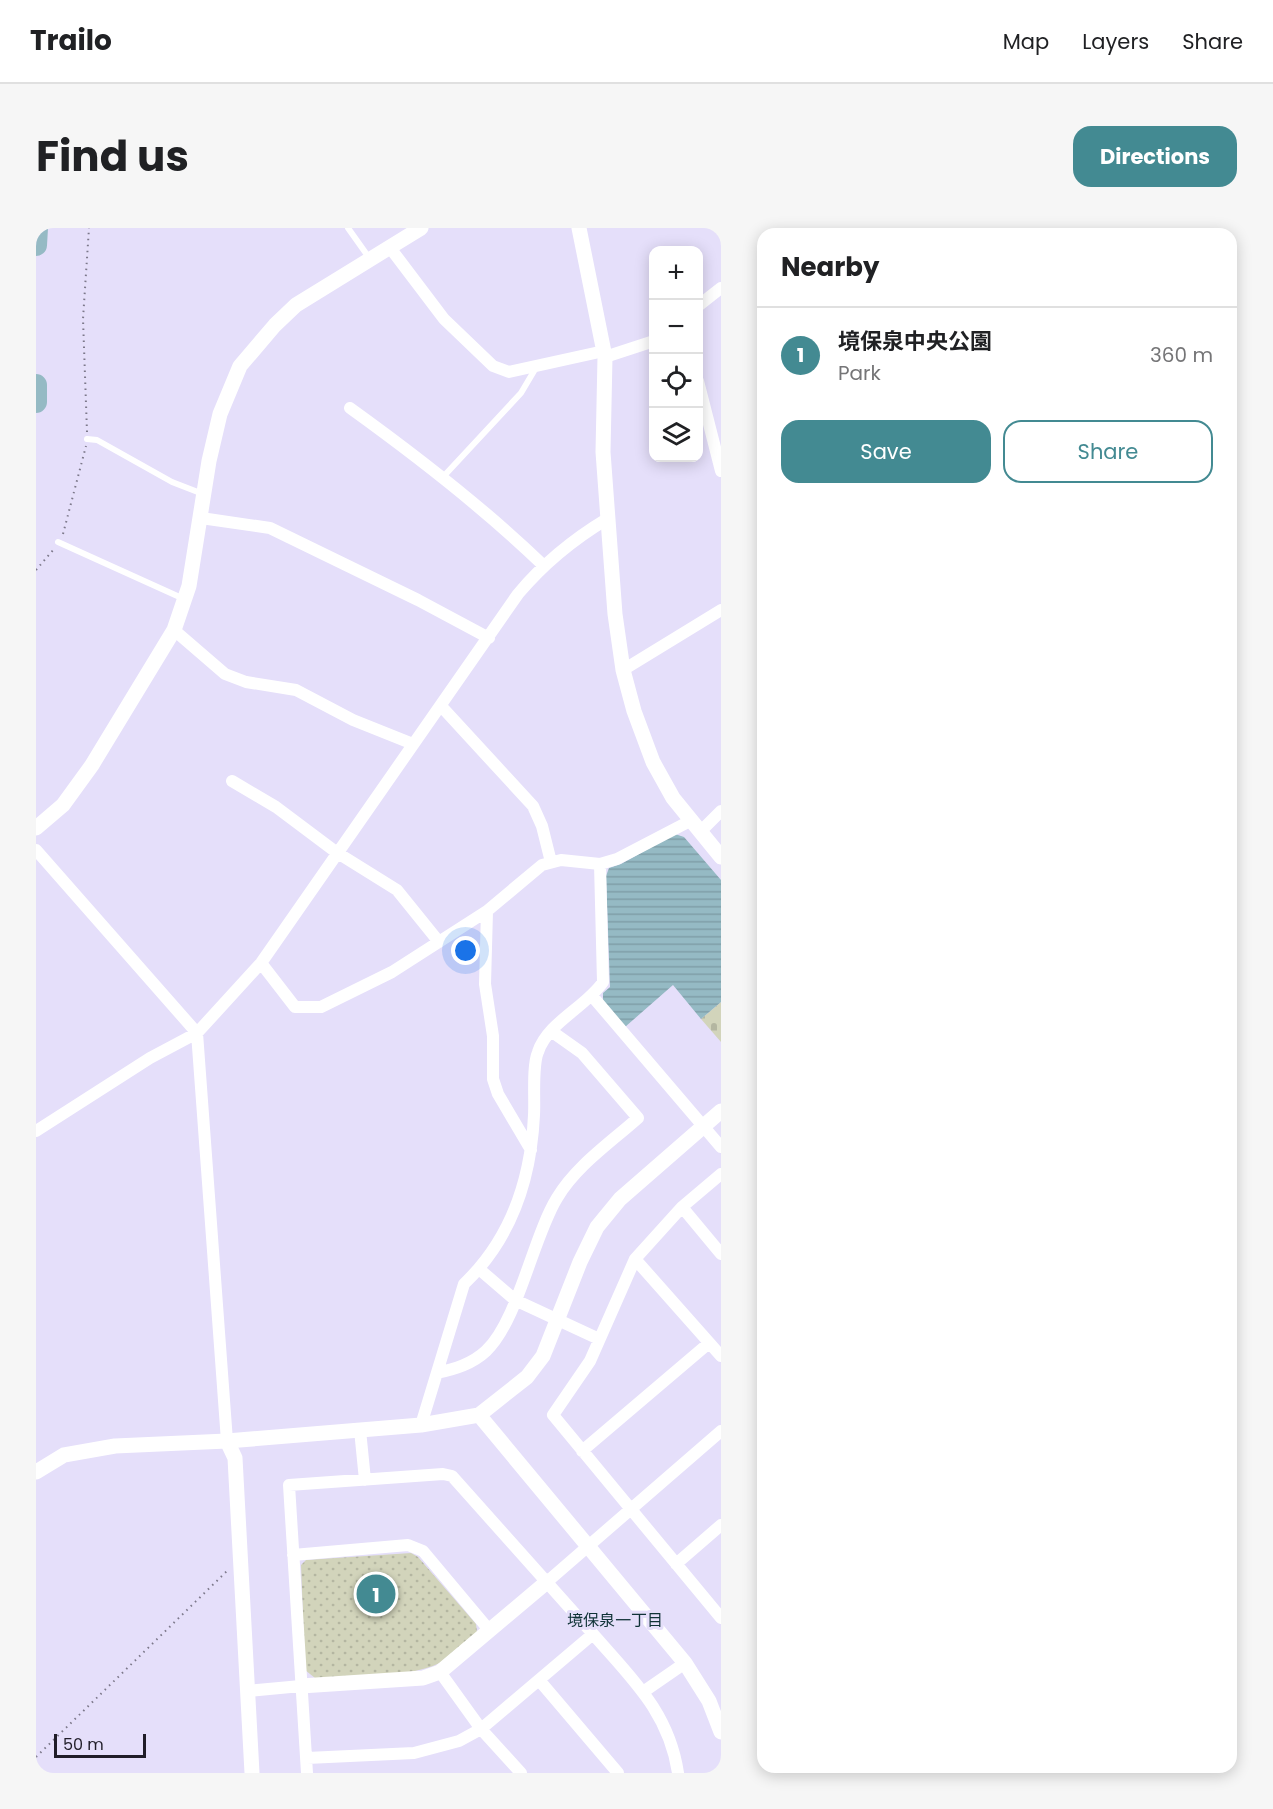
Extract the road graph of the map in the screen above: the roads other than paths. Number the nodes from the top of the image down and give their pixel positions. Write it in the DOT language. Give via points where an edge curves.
graph roads {
  1 [pos="348,228"];
  2 [pos="421,228"];
  3 [pos="579,228"];
  4 [pos="391,249"];
  5 [pos="371,260"];
  6 [pos="721,288"];
  7 [pos="703,303"];
  8 [pos="649,342"];
  9 [pos="604,354"];
  10 [pos="538,365"];
  11 [pos="703,397"];
  12 [pos="350,408"];
  13 [pos="87,439"];
  14 [pos="721,471"];
  15 [pos="443,477"];
  16 [pos="204,495"];
  17 [pos="201,518"];
  18 [pos="607,519"];
  19 [pos="58,542"];
  20 [pos="543,565"];
  21 [pos="184,599"];
  22 [pos="721,610"];
  23 [pos="174,630"];
  24 [pos="489,638"];
  25 [pos="623,670"];
  26 [pos="441,706"];
  27 [pos="413,744"];
  28 [pos="232,781"];
  29 [pos="721,812"];
  30 [pos="695,826"];
  31 [pos="36,828"];
  32 [pos="36,850"];
  33 [pos="336,852"];
  34 [pos="721,857"];
  35 [pos="551,862"];
  36 [pos="600,864"];
  37 [pos="487,911"];
  38 [pos="439,942"];
  39 [pos="261,963"];
  40 [pos="593,997"];
  41 [pos="551,1031"];
  42 [pos="197,1033"];
  43 [pos="721,1111"];
  44 [pos="702,1126"];
  45 [pos="36,1131"];
  46 [pos="721,1147"];
  47 [pos="532,1151"];
  48 [pos="721,1174"];
  49 [pos="681,1207"];
  50 [pos="721,1254"];
  51 [pos="635,1259"];
  52 [pos="479,1269"];
  53 [pos="515,1300"];
  54 [pos="557,1320"];
  55 [pos="599,1339"];
  56 [pos="709,1342"];
  57 [pos="721,1356"];
  58 [pos="436,1373"];
  59 [pos="479,1415"];
  60 [pos="421,1425"];
  61 [pos="360,1430"];
  62 [pos="721,1431"];
  63 [pos="227,1441"];
  64 [pos="582,1451"];
  65 [pos="36,1472"];
  66 [pos="365,1480"];
  67 [pos="630,1509"];
  68 [pos="721,1525"];
  69 [pos="588,1544"];
  70 [pos="293,1555"];
  71 [pos="676,1564"];
  72 [pos="548,1581"];
  73 [pos="720,1615"];
  74 [pos="490,1631"];
  75 [pos="593,1634"];
  76 [pos="685,1663"];
  77 [pos="440,1672"];
  78 [pos="539,1680"];
  79 [pos="301,1686"];
  80 [pos="247,1691"];
  81 [pos="643,1692"];
  82 [pos="717,1707"];
  83 [pos="481,1729"];
  84 [pos="721,1732"];
  85 [pos="307,1758"];
  86 [pos="252,1773"];
  87 [pos="307,1773"];
  88 [pos="521,1773"];
  89 [pos="618,1773"];
  90 [pos="678,1773"];
  1 -- 5 [label="lane"];
  2 -- 4 [label="street"];
  3 -- 9 [label="street"];
  4 -- 5 [label="street"];
  4 -- 10 [label="street" via="444,319 493,366 509,372"];
  5 -- 16 [label="street" via="296,305 240,366 220,414"];
  6 -- 7 [label="street"];
  8 -- 9 [label="street"];
  9 -- 10 [label="street"];
  9 -- 18 [label="street"];
  10 -- 15 [label="lane" via="520,393"];
  11 -- 14 [label="street"];
  12 -- 15 [label="street"];
  13 -- 16 [label="lane" via="97,440 172,482"];
  15 -- 20 [label="street"];
  16 -- 17 [label="street"];
  17 -- 21 [label="street"];
  17 -- 24 [label="street" via="270,528"];
  18 -- 20 [label="street" via="573,539"];
  18 -- 25 [label="street"];
  19 -- 21 [label="lane"];
  20 -- 24 [label="street"];
  21 -- 23 [label="street"];
  22 -- 25 [label="street"];
  23 -- 27 [label="street" via="225,674 246,682 296,690 353,720"];
  23 -- 31 [label="street" via="92,765 63,805"];
  24 -- 26 [label="street"];
  25 -- 30 [label="street" via="633,711 653,762 673,798"];
  26 -- 27 [label="street"];
  26 -- 35 [label="street" via="533,806"];
  27 -- 33 [label="street"];
  28 -- 33 [label="street" via="276,807"];
  29 -- 30 [label="street"];
  30 -- 34 [label="street"];
  30 -- 36 [label="street"];
  32 -- 42 [label="street"];
  33 -- 38 [label="street" via="397,890"];
  33 -- 39 [label="street"];
  35 -- 36 [label="street"];
  35 -- 37 [label="street"];
  36 -- 40 [label="street" via="603,982"];
  37 -- 38 [label="street"];
  37 -- 47 [label="street" via="484,984 493,1036 493,1079"];
  38 -- 39 [label="street" via="392,972 321,1007 295,1007"];
  39 -- 42 [label="street"];
  40 -- 41 [label="street"];
  40 -- 44 [label="street"];
  41 -- 47 [label="street" via="537,1052"];
  41 -- 53 [label="street" via="582,1053 638,1118 576,1172 556,1198"];
  42 -- 45 [label="street" via="150,1058"];
  42 -- 63 [label="street"];
  43 -- 44 [label="street"];
  44 -- 46 [label="street"];
  44 -- 54 [label="street" via="620,1199 597,1227"];
  47 -- 52 [label="street" via="514,1213"];
  48 -- 49 [label="street"];
  49 -- 50 [label="street"];
  49 -- 51 [label="street"];
  51 -- 55 [label="street"];
  51 -- 56 [label="street"];
  52 -- 53 [label="street"];
  52 -- 58 [label="street" via="464,1284"];
  53 -- 54 [label="street"];
  53 -- 58 [label="street" via="487,1350 461,1367"];
  54 -- 55 [label="street"];
  54 -- 59 [label="street" via="543,1356 527,1377"];
  55 -- 64 [label="street" via="590,1362 553,1415"];
  56 -- 57 [label="street"];
  56 -- 64 [label="street"];
  58 -- 60 [label="street"];
  59 -- 60 [label="street"];
  59 -- 69 [label="street"];
  60 -- 61 [label="street"];
  61 -- 63 [label="street"];
  61 -- 66 [label="street"];
  62 -- 67 [label="street"];
  63 -- 65 [label="street" via="116,1446 64,1455"];
  63 -- 80 [label="street" via="236,1458"];
  64 -- 67 [label="street"];
  66 -- 70 [label="street" via="289,1485"];
  66 -- 72 [label="street" via="452,1476"];
  67 -- 69 [label="street"];
  67 -- 71 [label="street"];
  68 -- 71 [label="street"];
  69 -- 72 [label="street"];
  69 -- 76 [label="street"];
  70 -- 74 [label="street" via="408,1545 423,1551"];
  70 -- 79 [label="street"];
  71 -- 73 [label="street"];
  72 -- 74 [label="street"];
  72 -- 75 [label="street"];
  74 -- 77 [label="street"];
  75 -- 78 [label="street"];
  75 -- 81 [label="street"];
  76 -- 81 [label="street"];
  76 -- 82 [label="street"];
  77 -- 79 [label="street" via="423,1678"];
  77 -- 83 [label="street"];
  78 -- 83 [label="street"];
  78 -- 89 [label="street"];
  79 -- 80 [label="street"];
  79 -- 85 [label="street"];
  80 -- 86 [label="street"];
  81 -- 90 [label="street" via="670,1736"];
  82 -- 84 [label="street"];
  83 -- 85 [label="street" via="459,1741 414,1753"];
  83 -- 88 [label="street"];
  85 -- 87 [label="street"];
}
